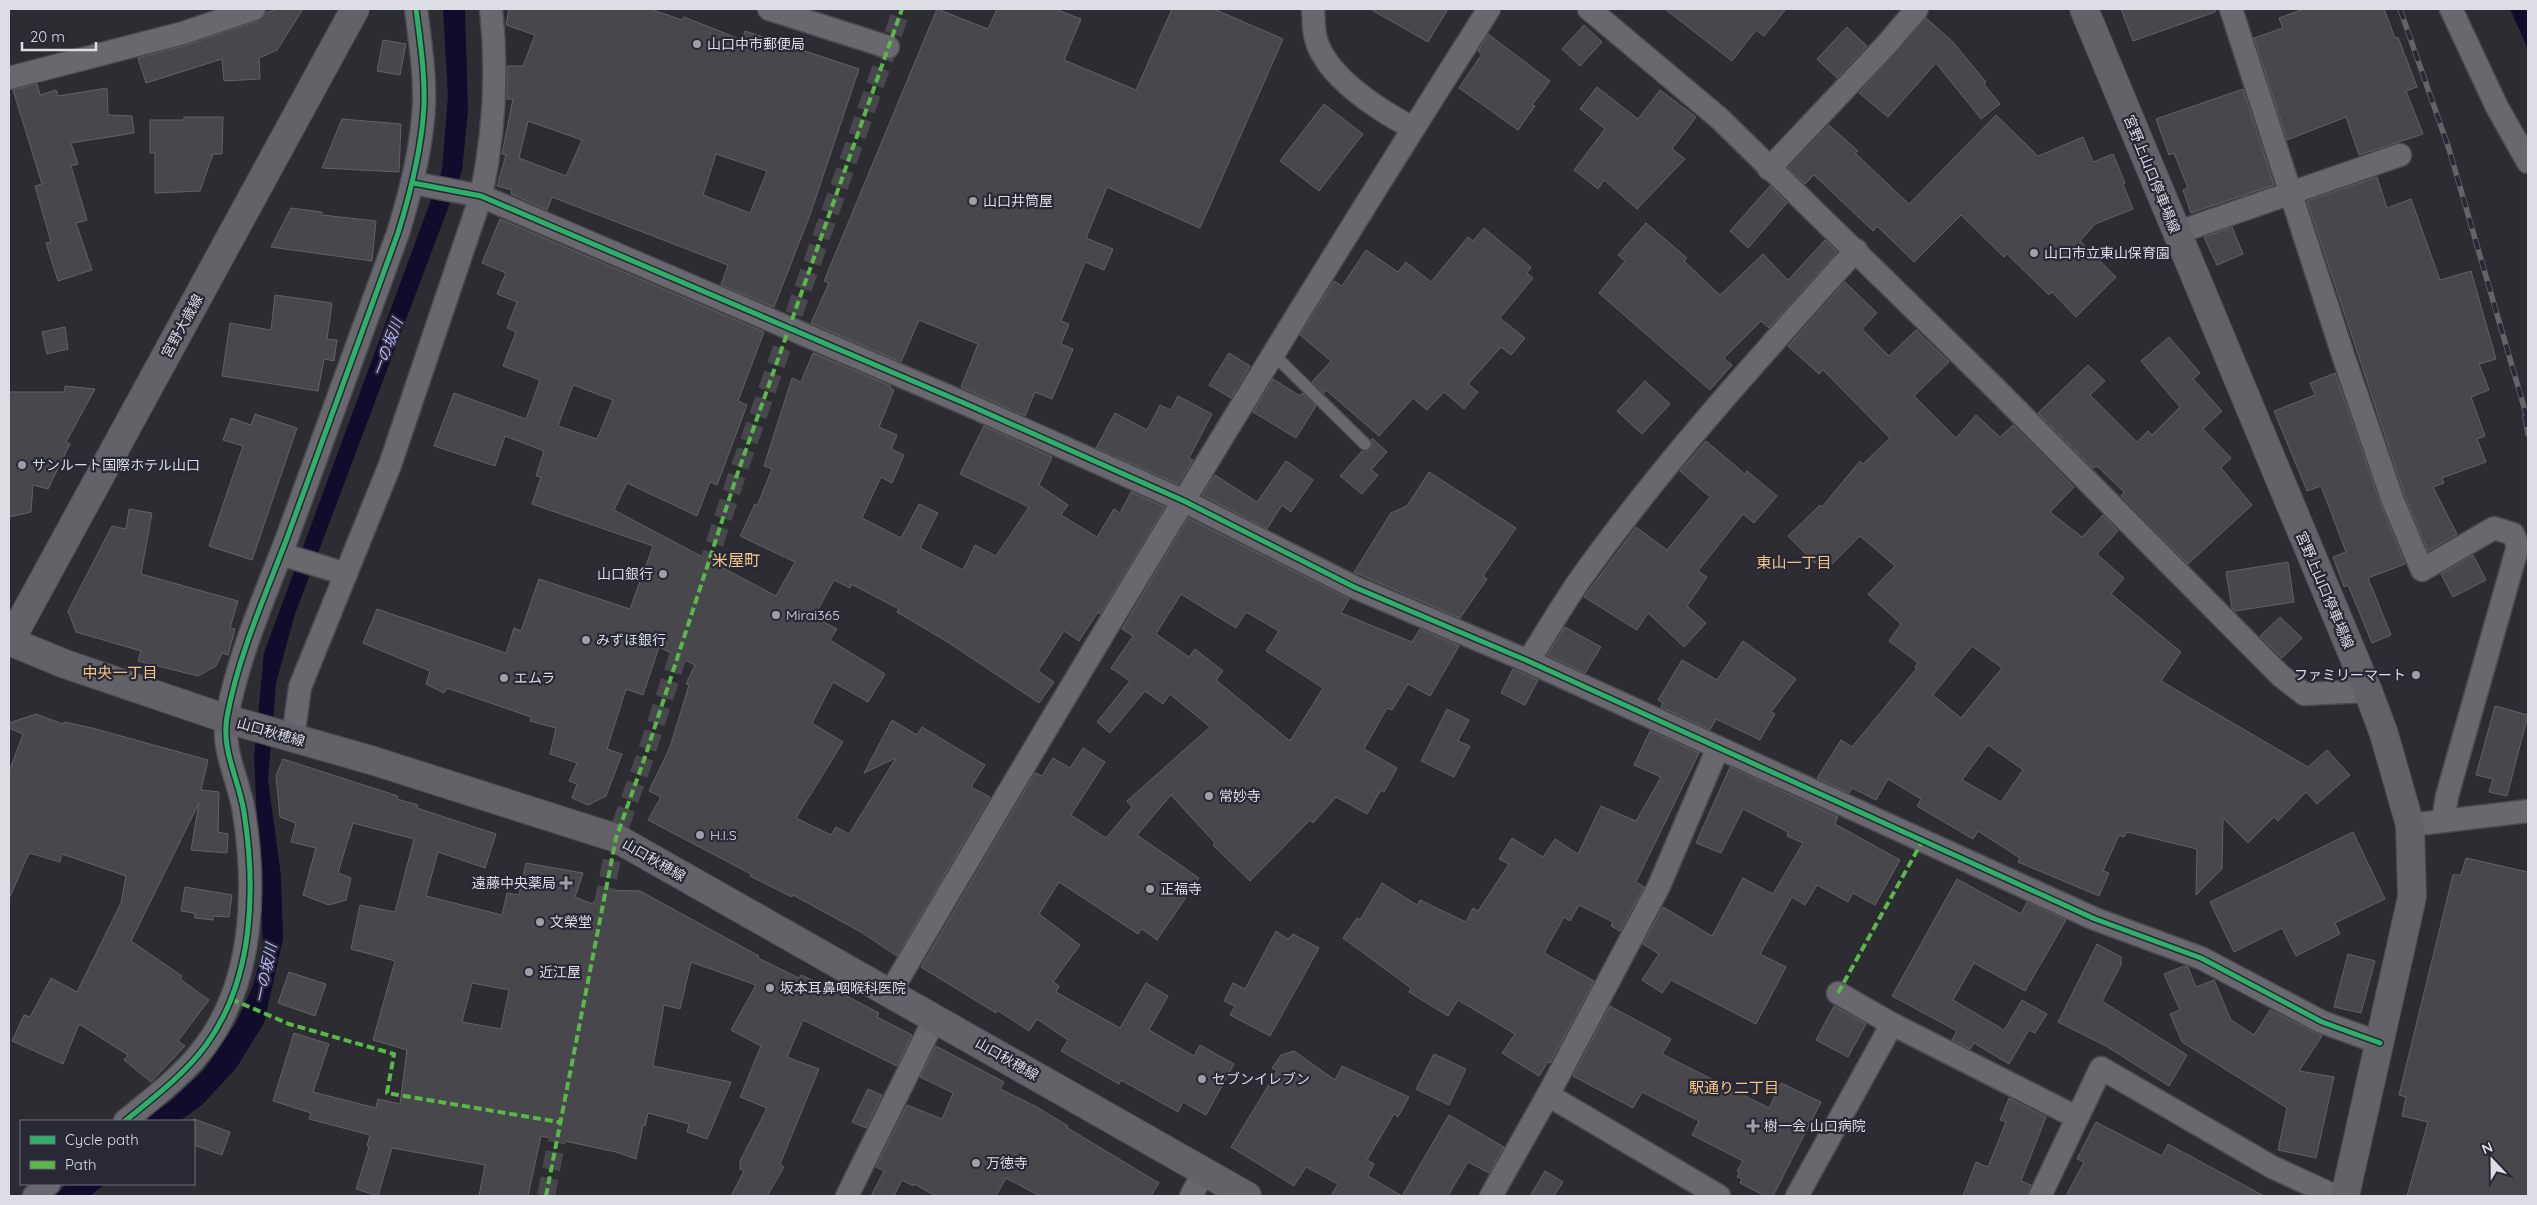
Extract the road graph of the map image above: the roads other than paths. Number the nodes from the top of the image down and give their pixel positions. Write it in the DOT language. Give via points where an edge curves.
graph roads {
  1 [pos="254,9"];
  2 [pos="355,9"];
  3 [pos="416,9"];
  4 [pos="491,9"];
  5 [pos="769,9"];
  6 [pos="1313,9"];
  7 [pos="1489,9"];
  8 [pos="1589,9"];
  9 [pos="1916,9"];
  10 [pos="2084,9"];
  11 [pos="2231,9"];
  12 [pos="2451,9"];
  13 [pos="888,47"];
  14 [pos="9,78"];
  15 [pos="1413,128"];
  16 [pos="2400,155"];
  17 [pos="2528,162"];
  18 [pos="1769,169"];
  19 [pos="413,183"];
  20 [pos="2291,192"];
  21 [pos="475,196"];
  22 [pos="2176,233"];
  23 [pos="1856,250"];
  24 [pos="1273,354"];
  25 [pos="1365,444"];
  26 [pos="1184,501"];
  27 [pos="287,556"];
  28 [pos="336,571"];
  29 [pos="9,642"];
  30 [pos="1528,661"];
  31 [pos="2368,692"];
  32 [pos="227,719"];
  33 [pos="293,738"];
  34 [pos="1718,748"];
  35 [pos="2528,811"];
  36 [pos="2443,821"];
  37 [pos="2410,825"];
  38 [pos="890,993"];
  39 [pos="1838,993"];
  40 [pos="935,1018"];
  41 [pos="1892,1024"];
  42 [pos="2380,1043"];
  43 [pos="1548,1095"];
  44 [pos="2076,1117"];
  45 [pos="126,1120"];
  46 [pos="1204,1172"];
  47 [pos="48,1185"];
  48 [pos="34,1196"];
  49 [pos="847,1196"];
  50 [pos="1192,1196"];
  51 [pos="1247,1196"];
  52 [pos="1491,1196"];
  53 [pos="1719,1196"];
  54 [pos="1797,1196"];
  55 [pos="2040,1196"];
  56 [pos="2335,1196"];
  57 [pos="2345,1196"];
  1 -- 14 [label="street" via="183,33"];
  2 -- 29 [label="main road, 宮野大歳線"];
  3 -- 19 [label="street" via="424,104"];
  4 -- 21 [label="street" via="494,100 490,151"];
  5 -- 13 [label="street"];
  6 -- 15 [label="street" via="1316,40 1334,72"];
  7 -- 15 [label="street"];
  8 -- 18 [label="street" via="1719,118"];
  9 -- 18 [label="street" via="1888,44"];
  10 -- 22 [label="main road, 宮野上山口停車場線"];
  11 -- 20 [label="street"];
  12 -- 17 [label="street" via="2497,107"];
  15 -- 24 [label="street"];
  16 -- 20 [label="street"];
  18 -- 23 [label="street"];
  19 -- 21 [label="street"];
  19 -- 27 [label="street"];
  20 -- 22 [label="street"];
  20 -- 36 [label="street" via="2393,501 2422,570 2494,528 2513,534 2518,546"];
  21 -- 26 [label="street" via="971,406"];
  21 -- 28 [label="street" via="390,465"];
  22 -- 31 [label="main road, 宮野上山口停車場線"];
  23 -- 30 [label="street" via="1676,456 1579,582"];
  23 -- 31 [label="street" via="2281,676 2304,694"];
  24 -- 25 [label="lane"];
  24 -- 26 [label="street"];
  26 -- 30 [label="street" via="1354,587"];
  26 -- 38 [label="street" via="1051,718"];
  27 -- 28 [label="street"];
  27 -- 32 [label="street" via="247,646"];
  28 -- 33 [label="street" via="300,687"];
  29 -- 32 [label="main road, 山口秋穂線"];
  30 -- 34 [label="street"];
  31 -- 37 [label="main road, 宮野上山口停車場線" via="2384,734"];
  32 -- 33 [label="main road, 山口秋穂線"];
  32 -- 45 [label="street" via="228,755 244,810 250,868 248,939 231,999 206,1044 180,1075"];
  33 -- 38 [label="main road, 山口秋穂線" via="616,838"];
  34 -- 42 [label="street" via="2095,919 2202,958 2322,1022"];
  34 -- 43 [label="street" via="1659,886"];
  35 -- 36 [label="street"];
  36 -- 37 [label="street"];
  37 -- 42 [label="main road, 宮野上山口停車場線" via="2412,897"];
  38 -- 40 [label="main road, 山口秋穂線"];
  39 -- 41 [label="street"];
  40 -- 46 [label="main road, 山口秋穂線"];
  40 -- 49 [label="street"];
  41 -- 44 [label="street"];
  41 -- 54 [label="street"];
  42 -- 57 [label="main road, 宮野上山口停車場線"];
  43 -- 52 [label="street"];
  43 -- 53 [label="street"];
  44 -- 55 [label="street"];
  44 -- 56 [label="street" via="2101,1068 2272,1168"];
  46 -- 50 [label="street"];
  46 -- 51 [label="main road, 山口秋穂線"];
  47 -- 48 [label="street"];
}
